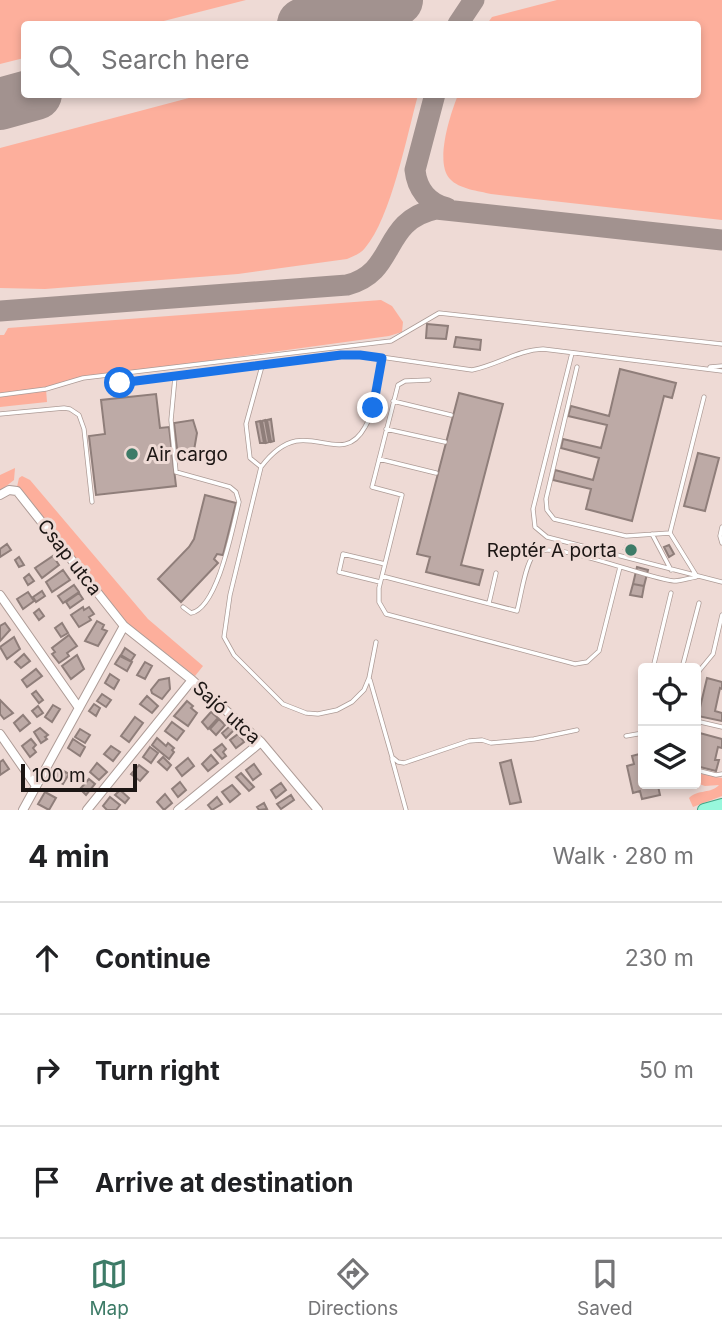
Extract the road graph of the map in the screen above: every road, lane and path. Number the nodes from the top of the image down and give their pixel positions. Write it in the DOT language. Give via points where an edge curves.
graph roads {
  1 [pos="722,344"];
  2 [pos="572,353"];
  3 [pos="382,358"];
  4 [pos="262,366"];
  5 [pos="577,366"];
  6 [pos="722,366"];
  7 [pos="707,368"];
  8 [pos="722,372"];
  9 [pos="175,377"];
  10 [pos="429,380"];
  11 [pos="120,383"];
  12 [pos="0,395"];
  13 [pos="704,397"];
  14 [pos="393,401"];
  15 [pos="0,414"];
  16 [pos="451,415"];
  17 [pos="386,429"];
  18 [pos="444,442"];
  19 [pos="379,459"];
  20 [pos="261,467"];
  21 [pos="436,473"];
  22 [pos="0,495"];
  23 [pos="92,502"];
  24 [pos="722,527"];
  25 [pos="670,533"];
  26 [pos="652,534"];
  27 [pos="722,543"];
  28 [pos="385,564"];
  29 [pos="620,566"];
  30 [pos="671,570"];
  31 [pos="496,573"];
  32 [pos="382,576"];
  33 [pos="698,576"];
  34 [pos="380,582"];
  35 [pos="722,582"];
  36 [pos="671,593"];
  37 [pos="0,595"];
  38 [pos="489,603"];
  39 [pos="699,603"];
  40 [pos="183,607"];
  41 [pos="722,615"];
  42 [pos="124,626"];
  43 [pos="376,642"];
  44 [pos="654,663"];
  45 [pos="683,663"];
  46 [pos="701,669"];
  47 [pos="369,678"];
  48 [pos="192,680"];
  49 [pos="79,708"];
  50 [pos="701,722"];
  51 [pos="722,727"];
  52 [pos="577,730"];
  53 [pos="0,734"];
  54 [pos="638,734"];
  55 [pos="626,736"];
  56 [pos="261,742"];
  57 [pos="392,757"];
  58 [pos="701,771"];
  59 [pos="722,774"];
  60 [pos="36,786"];
  61 [pos="722,805"];
  62 [pos="23,810"];
  63 [pos="88,810"];
  64 [pos="178,810"];
  65 [pos="318,810"];
  66 [pos="406,810"];
  67 [pos="704,810"];
  1 -- 12 [label="lane" via="439,313 391,341 83,377 46,389"];
  2 -- 3 [label="lane" via="529,350 472,370"];
  2 -- 7 [label="lane"];
  2 -- 30 [label="lane" via="534,509 535,527 547,537"];
  3 -- 4 [label="lane" via="341,355"];
  3 -- 20 [label="lane" via="373,408 365,429 352,441 342,446 296,440 270,455"];
  4 -- 9 [label="lane"];
  4 -- 20 [label="lane" via="246,424 250,458"];
  5 -- 26 [label="lane" via="545,499 547,510 554,519 626,536"];
  6 -- 7 [label="lane"];
  7 -- 8 [label="lane"];
  9 -- 11 [label="lane"];
  9 -- 40 [label="lane" via="171,420 176,472 229,487 239,502 219,575 203,607 191,613"];
  10 -- 14 [label="lane" via="401,382"];
  13 -- 25 [label="lane"];
  14 -- 16 [label="lane"];
  14 -- 17 [label="lane"];
  15 -- 23 [label="lane" via="64,408 79,415"];
  17 -- 18 [label="lane"];
  17 -- 19 [label="lane"];
  19 -- 21 [label="lane"];
  19 -- 28 [label="lane" via="372,487 402,495"];
  20 -- 47 [label="lane" via="224,637 234,655 283,704 295,710 337,710 364,691"];
  22 -- 42 [label="street, Csap utca" via="14,489"];
  24 -- 27 [label="lane"];
  25 -- 26 [label="lane"];
  25 -- 33 [label="lane"];
  26 -- 30 [label="lane"];
  28 -- 32 [label="lane"];
  28 -- 34 [label="lane" via="343,554 339,572"];
  29 -- 33 [label="lane" via="674,581"];
  29 -- 34 [label="lane" via="599,651 587,662 575,664 386,614 379,602"];
  29 -- 38 [label="lane" via="542,549 530,562 517,611"];
  30 -- 33 [label="lane"];
  31 -- 38 [label="lane"];
  32 -- 34 [label="lane"];
  32 -- 38 [label="lane"];
  33 -- 35 [label="lane"];
  36 -- 44 [label="lane"];
  37 -- 49 [label="street"];
  39 -- 45 [label="lane"];
  41 -- 46 [label="lane" via="713,654"];
  42 -- 48 [label="street, Sajó utca"];
  42 -- 49 [label="street"];
  43 -- 47 [label="lane"];
  47 -- 57 [label="lane"];
  48 -- 56 [label="street, Sajó utca"];
  48 -- 63 [label="street"];
  49 -- 60 [label="street"];
  50 -- 51 [label="lane"];
  52 -- 57 [label="lane" via="534,739 469,741 404,763"];
  53 -- 60 [label="street"];
  54 -- 55 [label="lane"];
  56 -- 64 [label="street"];
  56 -- 65 [label="street, Sajó utca"];
  57 -- 66 [label="lane"];
  58 -- 59 [label="lane"];
  60 -- 62 [label="street"];
  61 -- 67 [label="main road"];
}
